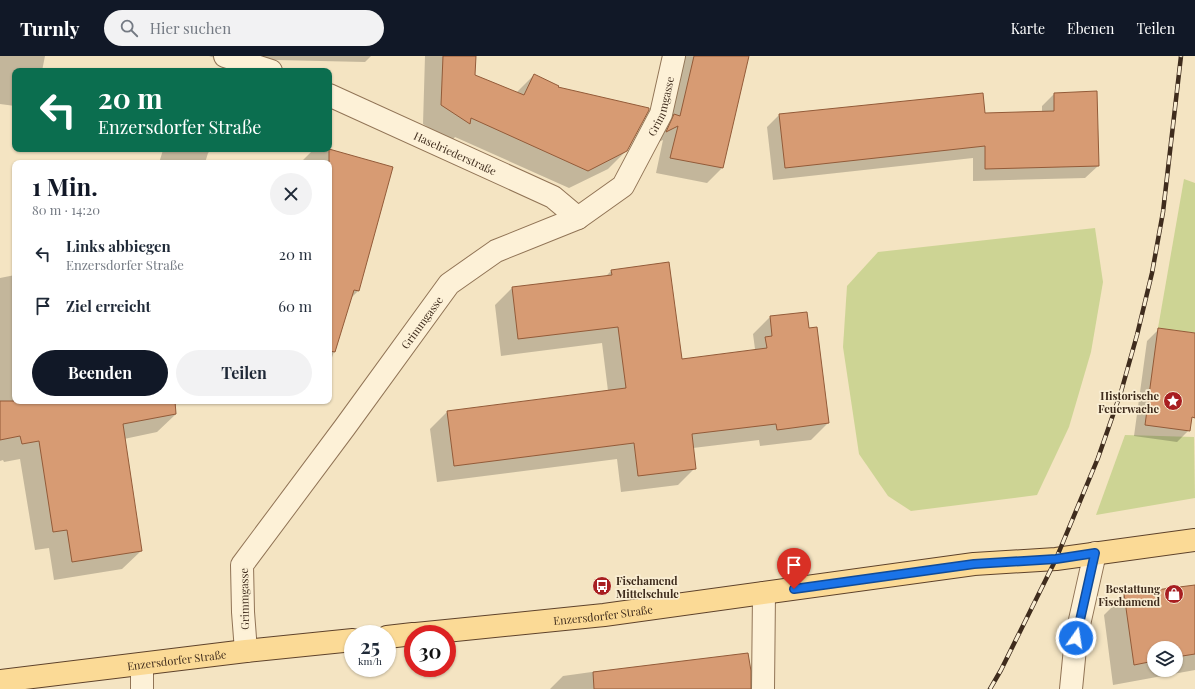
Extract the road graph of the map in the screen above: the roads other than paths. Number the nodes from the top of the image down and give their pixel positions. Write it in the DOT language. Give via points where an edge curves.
graph roads {
  1 [pos="225,56"];
  2 [pos="674,56"];
  3 [pos="262,68"];
  4 [pos="332,96"];
  5 [pos="578,218"];
  6 [pos="1195,540"];
  7 [pos="1095,553"];
  8 [pos="764,593"];
  9 [pos="456,630"];
  10 [pos="344,641"];
  11 [pos="246,651"];
  12 [pos="142,664"];
  13 [pos="0,681"];
  14 [pos="142,689"];
  15 [pos="763,689"];
  16 [pos="1071,689"];
  1 -- 3 [label="street"];
  2 -- 5 [label="street, Grimmgasse" via="661,114 623,186"];
  4 -- 5 [label="street, Haselriederstraße" via="553,197"];
  5 -- 11 [label="street, Grimmgasse" via="496,251 449,284 242,565"];
  6 -- 7 [label="main road, Enzersdorfer Straße"];
  7 -- 8 [label="main road, Enzersdorfer Straße" via="1056,559 974,564"];
  7 -- 16 [label="street" via="1076,638"];
  8 -- 9 [label="main road, Enzersdorfer Straße" via="604,615"];
  8 -- 15 [label="street"];
  10 -- 11 [label="main road, Enzersdorfer Straße"];
  11 -- 12 [label="main road, Enzersdorfer Straße"];
  12 -- 13 [label="main road, Enzersdorfer Straße"];
  12 -- 14 [label="street"];
}
